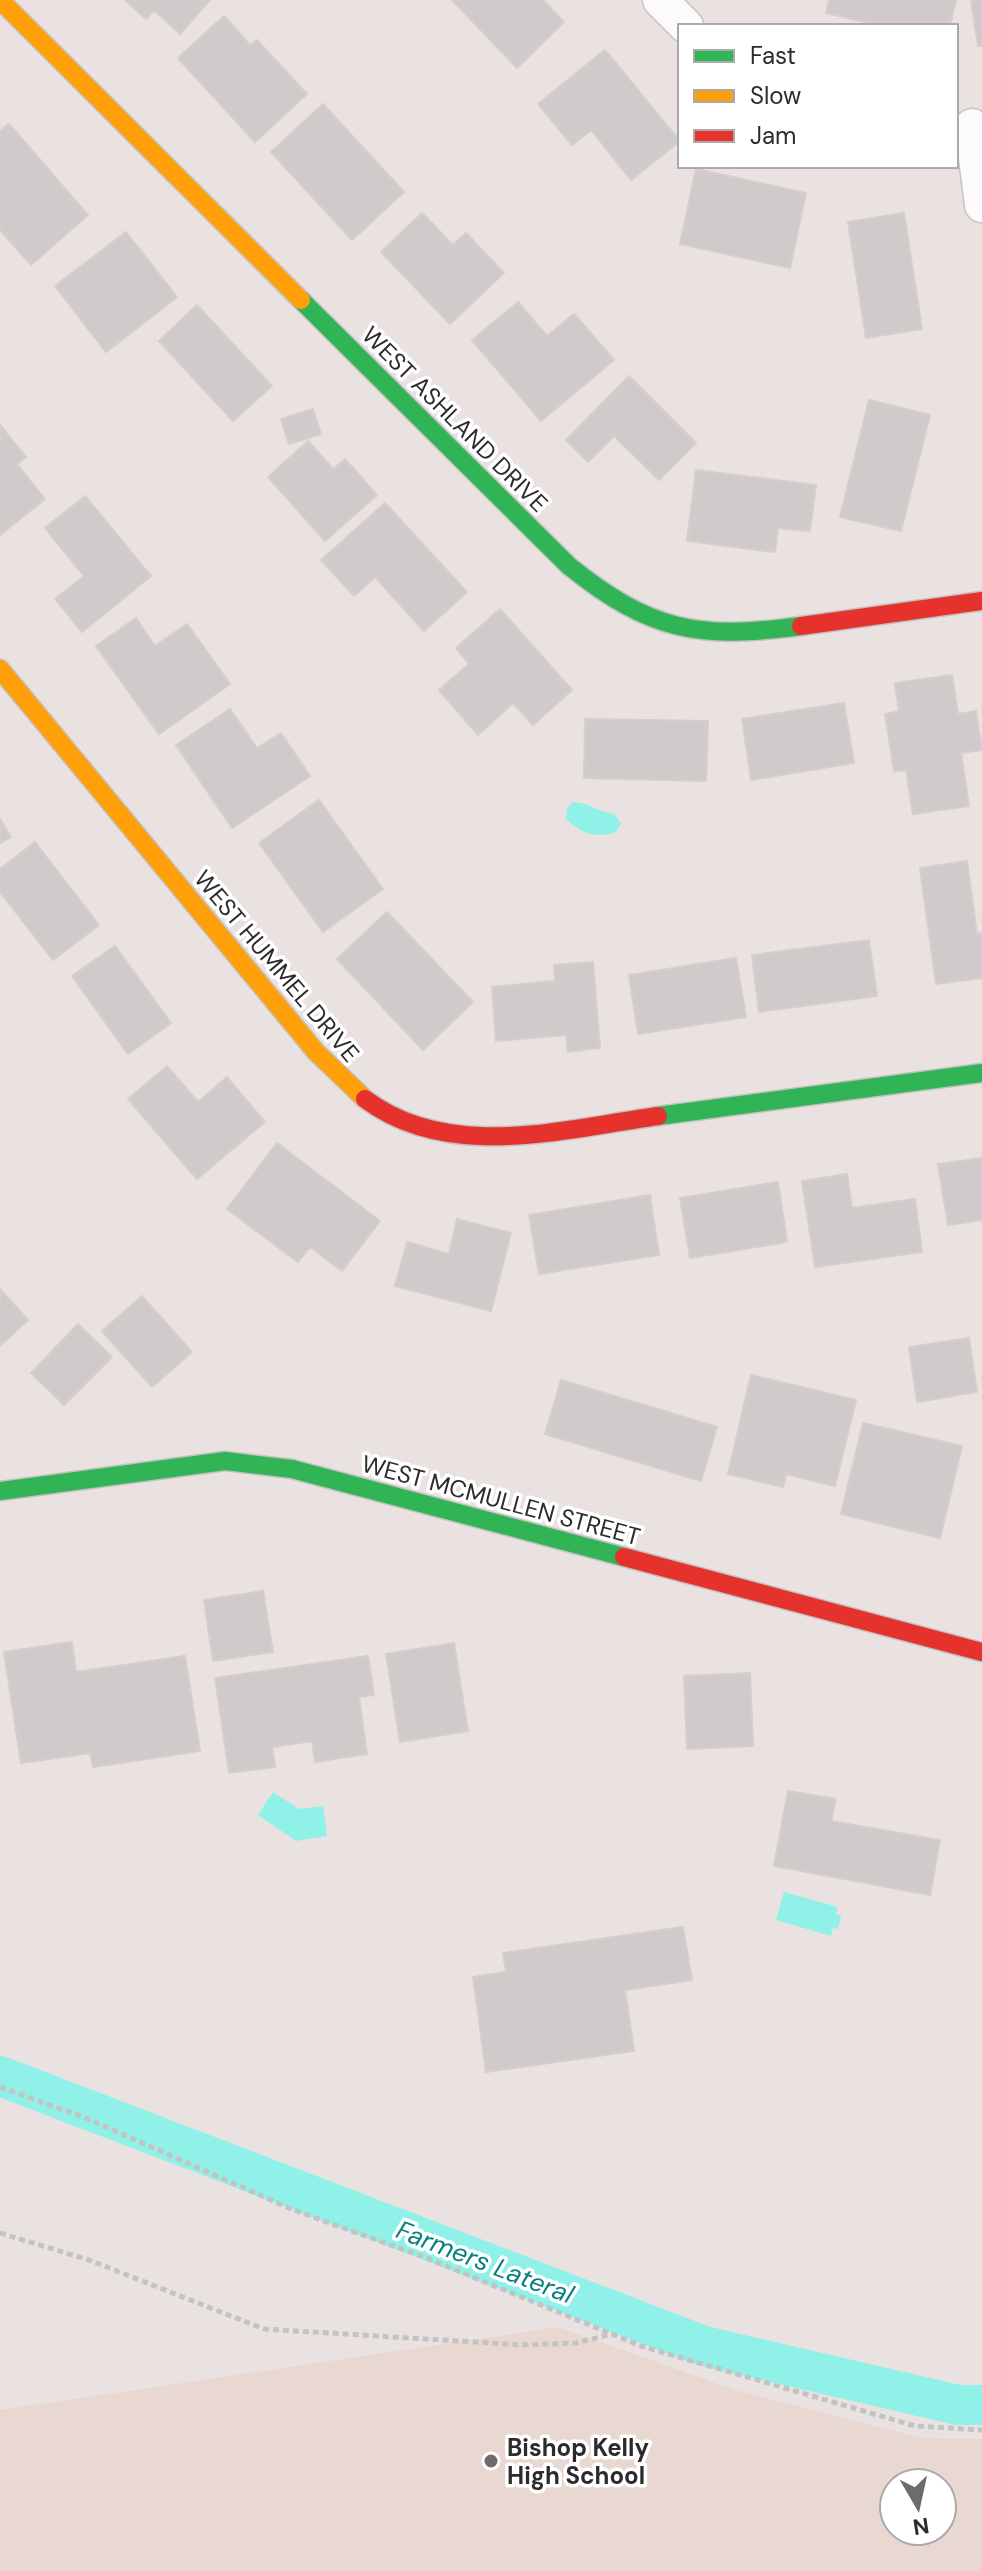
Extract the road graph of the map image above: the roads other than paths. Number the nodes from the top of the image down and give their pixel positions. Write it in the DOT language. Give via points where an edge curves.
graph roads {
  1 [pos="0,0"];
  2 [pos="660,0"];
  3 [pos="684,24"];
  4 [pos="970,126"];
  5 [pos="982,205"];
  6 [pos="982,601"];
  7 [pos="0,669"];
  8 [pos="982,1073"];
  9 [pos="0,1491"];
  10 [pos="982,1652"];
  1 -- 6 [label="street, WEST ASHLAND DRIVE" via="558,555 604,594 646,617 696,631 750,633"];
  2 -- 3 [label="street"];
  4 -- 5 [label="street"];
  7 -- 8 [label="street, WEST HUMMEL DRIVE" via="316,1052 351,1090 392,1118 447,1135 508,1136"];
  9 -- 10 [label="street, WEST MCMULLEN STREET" via="225,1461 292,1469"];
}
